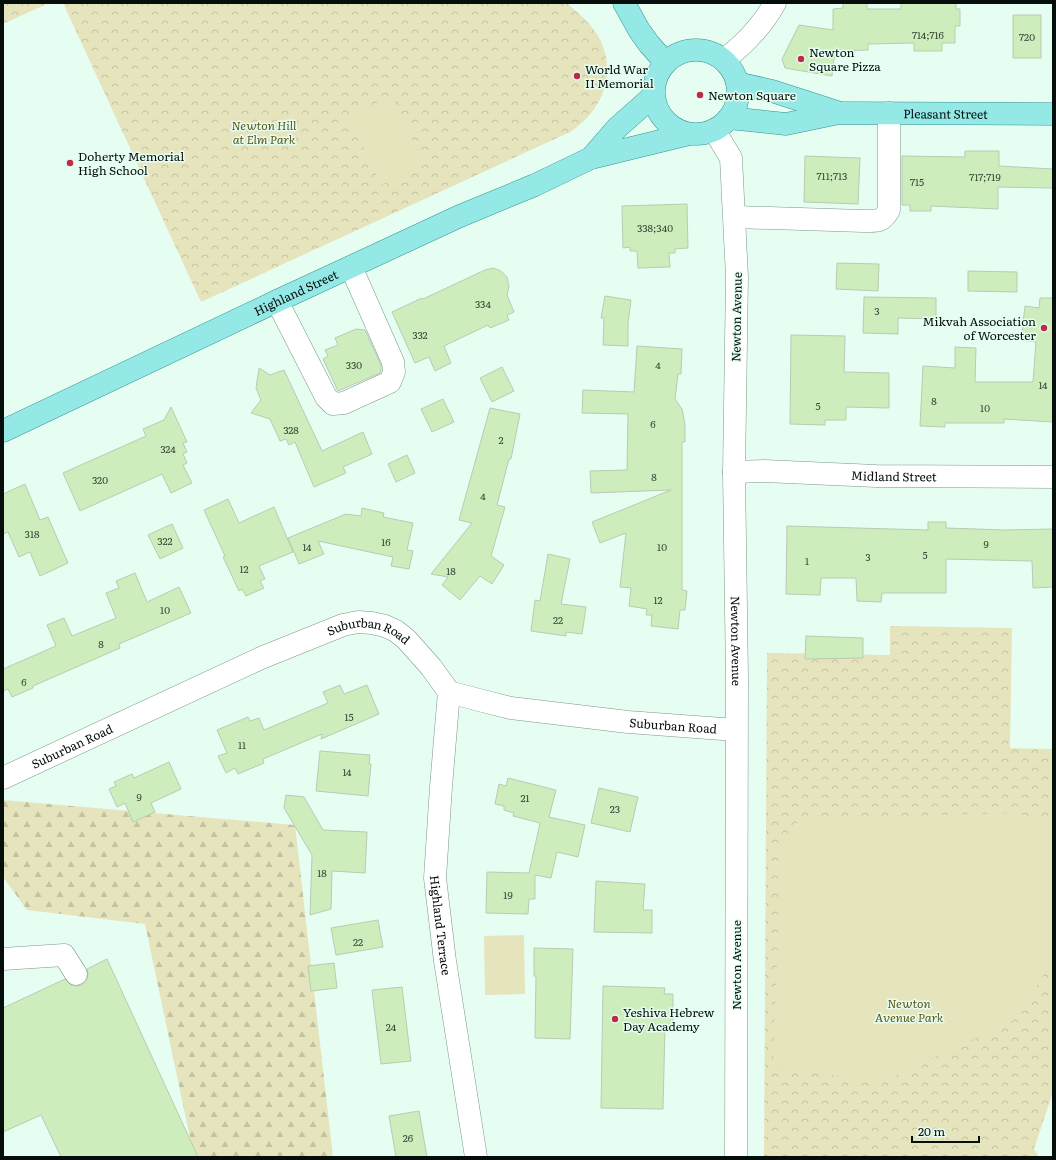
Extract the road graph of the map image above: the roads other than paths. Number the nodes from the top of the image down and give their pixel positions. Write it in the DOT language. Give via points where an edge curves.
graph roads {
  1 [pos="624,3"];
  2 [pos="774,3"];
  3 [pos="724,60"];
  4 [pos="665,62"];
  5 [pos="737,83"];
  6 [pos="653,96"];
  7 [pos="838,112"];
  8 [pos="889,113"];
  9 [pos="1053,114"];
  10 [pos="722,124"];
  11 [pos="689,134"];
  12 [pos="591,158"];
  13 [pos="735,217"];
  14 [pos="351,267"];
  15 [pos="277,301"];
  16 [pos="3,431"];
  17 [pos="734,472"];
  18 [pos="1053,477"];
  19 [pos="449,692"];
  20 [pos="736,730"];
  21 [pos="3,778"];
  22 [pos="3,959"];
  23 [pos="76,974"];
  24 [pos="476,1157"];
  25 [pos="736,1157"];
  1 -- 4 [label="main road" via="639,30"];
  2 -- 3 [label="street" via="756,32"];
  3 -- 4 [label="main road" via="713,53 688,50 676,54"];
  3 -- 5 [label="main road"];
  4 -- 6 [label="main road" via="658,72"];
  5 -- 7 [label="main road, Pleasant Street"];
  5 -- 10 [label="main road" via="735,107"];
  6 -- 11 [label="main road" via="659,114 672,127"];
  6 -- 12 [label="main road, Highland Street" via="617,128"];
  7 -- 8 [label="main road, Pleasant Street"];
  7 -- 10 [label="main road, Pleasant Street" via="786,124"];
  8 -- 9 [label="main road, Pleasant Street"];
  8 -- 13 [label="street" via="889,210 884,218 863,221"];
  10 -- 11 [label="main road" via="702,134"];
  10 -- 13 [label="street, Newton Avenue" via="731,158"];
  11 -- 12 [label="main road, Highland Street"];
  12 -- 14 [label="main road, Highland Street"];
  13 -- 17 [label="street, Newton Avenue" via="737,277"];
  14 -- 15 [label="main road, Highland Street"];
  14 -- 15 [label="street" via="393,362 394,372 390,382 344,403 333,404 326,397"];
  15 -- 16 [label="main road, Highland Street"];
  17 -- 18 [label="street, Midland Street"];
  17 -- 20 [label="street, Newton Avenue"];
  19 -- 20 [label="street, Suburban Road" via="511,708 628,722"];
  19 -- 21 [label="street, Suburban Road" via="431,667 396,631 372,623 343,625 261,658"];
  19 -- 24 [label="street, Highland Terrace" via="436,878 445,962"];
  20 -- 25 [label="street, Newton Avenue"];
  22 -- 23 [label="street" via="64,955"];
}
